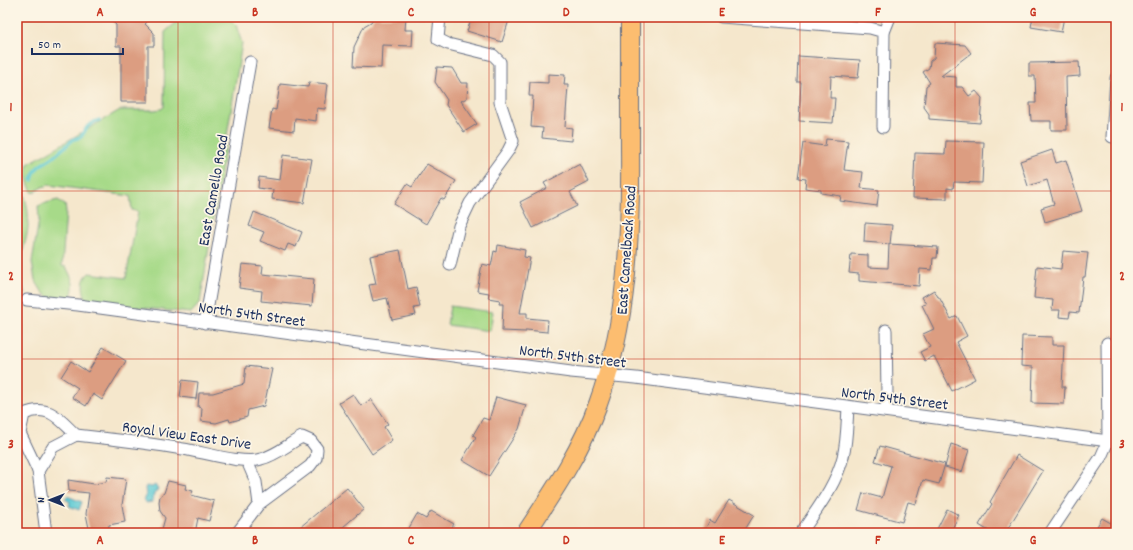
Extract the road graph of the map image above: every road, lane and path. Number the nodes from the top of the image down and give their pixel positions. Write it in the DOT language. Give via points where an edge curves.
graph roads {
  1 [pos="440,17"];
  2 [pos="630,17"];
  3 [pos="721,17"];
  4 [pos="890,17"];
  5 [pos="884,32"];
  6 [pos="250,62"];
  7 [pos="1116,78"];
  8 [pos="883,127"];
  9 [pos="1112,137"];
  10 [pos="450,265"];
  11 [pos="27,300"];
  12 [pos="205,323"];
  13 [pos="886,330"];
  14 [pos="1108,343"];
  15 [pos="607,375"];
  16 [pos="848,407"];
  17 [pos="886,411"];
  18 [pos="76,435"];
  19 [pos="1112,442"];
  20 [pos="247,461"];
  21 [pos="38,471"];
  22 [pos="259,504"];
  23 [pos="46,533"];
  24 [pos="237,533"];
  25 [pos="526,533"];
  26 [pos="801,533"];
  27 [pos="1050,533"];
  1 -- 10 [label="street" via="438,39 448,44 493,55 500,62 500,102 513,141 467,209 459,226"];
  2 -- 15 [label="main road, East Camelback Road" via="630,232 618,331"];
  3 -- 5 [label="street" via="870,28"];
  4 -- 5 [label="street"];
  5 -- 8 [label="street"];
  6 -- 12 [label="street, East Camello Road"];
  7 -- 9 [label="street"];
  11 -- 12 [label="street, North 54th Street"];
  12 -- 15 [label="street, North 54th Street"];
  13 -- 17 [label="street"];
  14 -- 19 [label="street"];
  15 -- 16 [label="street, North 54th Street"];
  15 -- 25 [label="main road, East Camelback Road" via="590,424 571,462"];
  16 -- 17 [label="street, North 54th Street"];
  16 -- 26 [label="street" via="845,446 838,470 832,486"];
  17 -- 19 [label="street, North 54th Street"];
  18 -- 20 [label="street, Royal View East Drive" via="182,448"];
  18 -- 21 [label="street" via="53,447"];
  18 -- 21 [label="street" via="55,416 44,410 33,410 24,414 20,434"];
  19 -- 27 [label="street"];
  20 -- 22 [label="street" via="256,482"];
  20 -- 22 [label="street, Royal View East Drive" via="261,460 302,437 311,441 317,449 316,458 310,466"];
  21 -- 23 [label="street"];
  22 -- 24 [label="street"];
}
